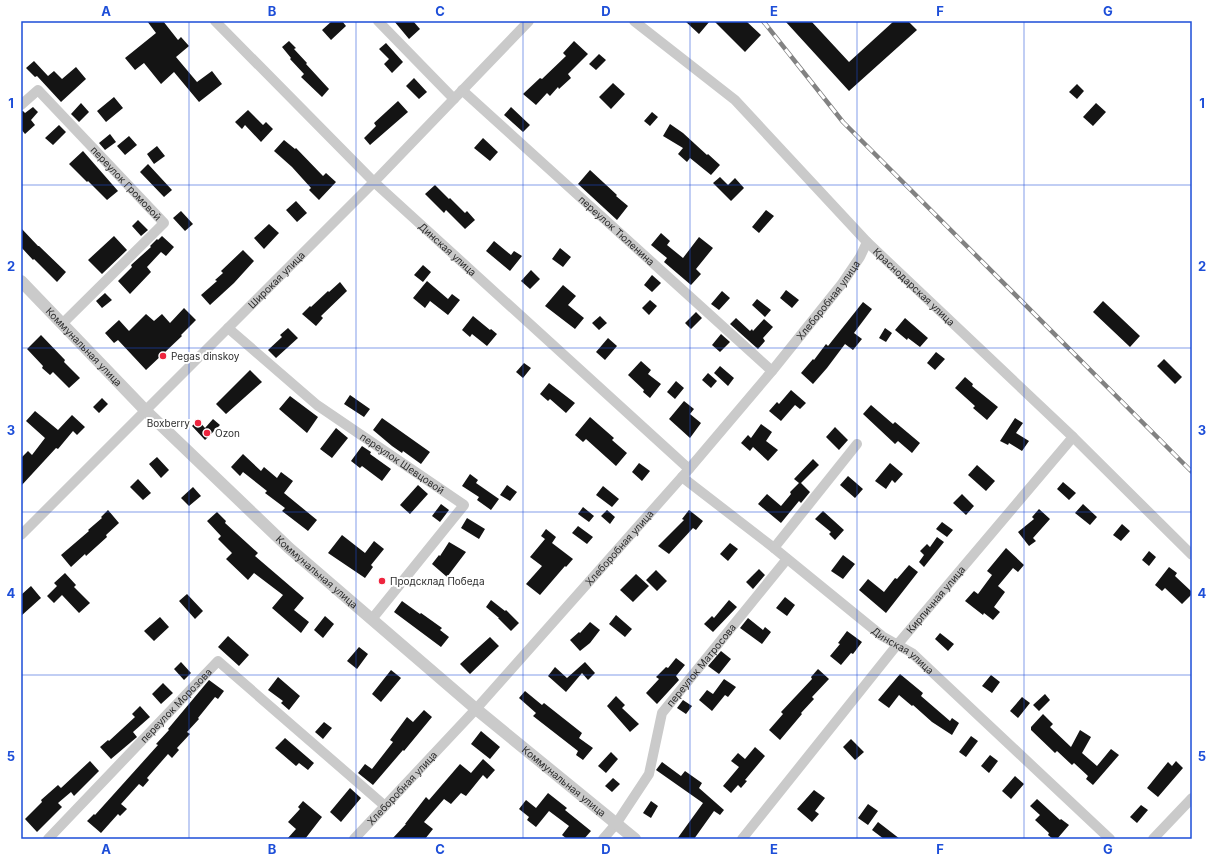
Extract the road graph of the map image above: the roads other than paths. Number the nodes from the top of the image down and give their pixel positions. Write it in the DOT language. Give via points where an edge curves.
graph roads {
  1 [pos="215,21"];
  2 [pos="378,21"];
  3 [pos="529,21"];
  4 [pos="634,21"];
  5 [pos="462,90"];
  6 [pos="454,99"];
  7 [pos="21,105"];
  8 [pos="374,182"];
  9 [pos="867,242"];
  10 [pos="21,281"];
  11 [pos="62,324"];
  12 [pos="228,328"];
  13 [pos="772,371"];
  14 [pos="145,410"];
  15 [pos="1072,437"];
  16 [pos="857,444"];
  17 [pos="686,473"];
  18 [pos="21,535"];
  19 [pos="774,548"];
  20 [pos="1192,555"];
  21 [pos="787,559"];
  22 [pos="372,620"];
  23 [pos="897,645"];
  24 [pos="476,709"];
  25 [pos="1192,798"];
  26 [pos="385,806"];
  27 [pos="616,824"];
  28 [pos="48,839"];
  29 [pos="354,839"];
  30 [pos="604,839"];
  31 [pos="635,839"];
  32 [pos="742,839"];
  33 [pos="1110,839"];
  34 [pos="1154,839"];
  1 -- 8 [label="street, Динская улица"];
  2 -- 6 [label="street"];
  3 -- 5 [label="street, Широкая улица"];
  4 -- 9 [label="street, Краснодарская улица" via="735,100"];
  5 -- 6 [label="street, Широкая улица"];
  5 -- 13 [label="street, переулок Тюленина"];
  6 -- 8 [label="street, Широкая улица"];
  7 -- 11 [label="street, переулок Громовой" via="38,90 164,223"];
  8 -- 12 [label="street, Широкая улица"];
  8 -- 17 [label="street, Динская улица"];
  9 -- 13 [label="street, Хлеборобная улица" via="841,285"];
  9 -- 15 [label="street, Краснодарская улица"];
  10 -- 11 [label="street, Коммунальная улица"];
  11 -- 14 [label="street, Коммунальная улица"];
  12 -- 14 [label="street, Широкая улица"];
  12 -- 22 [label="street, переулок Шевцовой" via="317,405 464,505"];
  13 -- 17 [label="street, Хлеборобная улица"];
  14 -- 18 [label="street, Широкая улица"];
  14 -- 22 [label="street, Коммунальная улица" via="289,548"];
  15 -- 20 [label="street, Краснодарская улица"];
  15 -- 23 [label="street, Кирпичная улица"];
  16 -- 19 [label="street"];
  17 -- 19 [label="street, Динская улица"];
  17 -- 24 [label="street, Хлеборобная улица"];
  19 -- 21 [label="street, Динская улица"];
  21 -- 23 [label="street, Динская улица" via="882,636"];
  21 -- 27 [label="street, переулок Матросова" via="662,713 649,774"];
  22 -- 24 [label="street, Коммунальная улица"];
  23 -- 32 [label="street, Кирпичная улица"];
  23 -- 33 [label="street, Динская улица" via="912,653"];
  24 -- 26 [label="street, Хлеборобная улица"];
  24 -- 27 [label="street, Коммунальная улица"];
  25 -- 34 [label="street"];
  26 -- 28 [label="street, переулок Морозова" via="218,662"];
  26 -- 29 [label="street, Хлеборобная улица"];
  27 -- 30 [label="street, переулок Матросова"];
  27 -- 31 [label="street, Коммунальная улица"];
}
